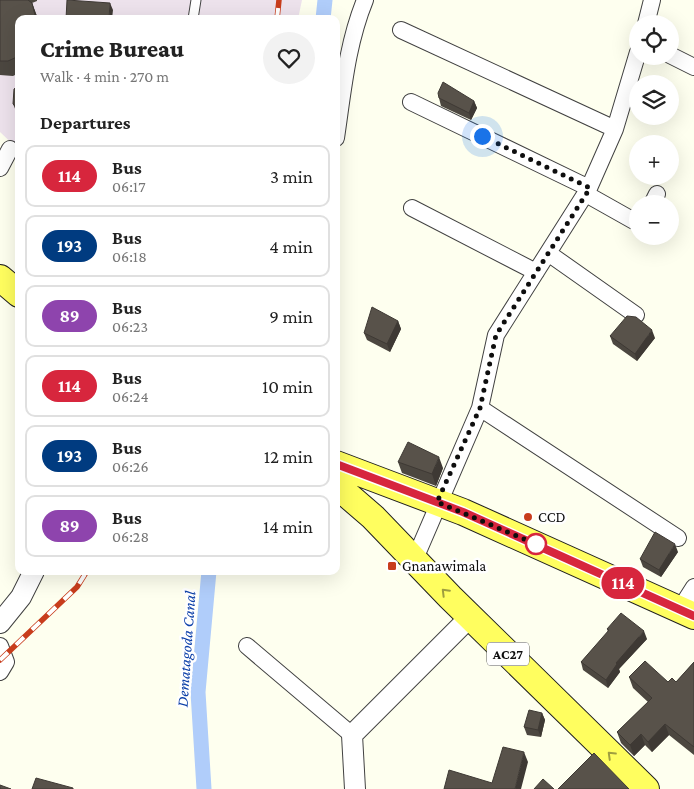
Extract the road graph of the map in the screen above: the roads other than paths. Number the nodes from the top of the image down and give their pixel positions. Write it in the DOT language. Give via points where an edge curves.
graph roads {
  1 [pos="196,0"];
  2 [pos="365,0"];
  3 [pos="652,0"];
  4 [pos="194,15"];
  5 [pos="648,15"];
  6 [pos="401,30"];
  7 [pos="679,60"];
  8 [pos="634,65"];
  9 [pos="694,67"];
  10 [pos="411,102"];
  11 [pos="340,108"];
  12 [pos="615,129"];
  13 [pos="10,149"];
  14 [pos="0,168"];
  15 [pos="588,191"];
  16 [pos="412,208"];
  17 [pos="629,218"];
  18 [pos="548,253"];
  19 [pos="536,272"];
  20 [pos="0,278"];
  21 [pos="15,291"];
  22 [pos="636,315"];
  23 [pos="480,408"];
  24 [pos="340,465"];
  25 [pos="393,485"];
  26 [pos="340,489"];
  27 [pos="437,502"];
  28 [pos="373,518"];
  29 [pos="678,538"];
  30 [pos="414,560"];
  31 [pos="32,575"];
  32 [pos="690,604"];
  33 [pos="470,617"];
  34 [pos="0,623"];
  35 [pos="0,646"];
  36 [pos="247,646"];
  37 [pos="0,672"];
  38 [pos="352,735"];
  39 [pos="355,789"];
  40 [pos="646,789"];
  1 -- 4 [label="lane"];
  2 -- 11 [label="street" via="346,63"];
  3 -- 5 [label="street"];
  6 -- 12 [label="street"];
  7 -- 9 [label="street"];
  8 -- 12 [label="street"];
  10 -- 15 [label="street"];
  12 -- 15 [label="street"];
  13 -- 14 [label="street"];
  15 -- 17 [label="street"];
  15 -- 18 [label="street"];
  16 -- 19 [label="street"];
  18 -- 19 [label="street"];
  18 -- 22 [label="street"];
  19 -- 23 [label="street" via="496,335"];
  20 -- 21 [label="main road"];
  23 -- 27 [label="street"];
  23 -- 29 [label="street"];
  24 -- 25 [label="main road"];
  25 -- 27 [label="main road"];
  25 -- 28 [label="main road" via="406,498 402,517 391,523"];
  26 -- 28 [label="main road, AC27"];
  27 -- 30 [label="street"];
  27 -- 32 [label="main road"];
  28 -- 30 [label="main road, AC27"];
  33 -- 30 [label="main road, AC27, one-way"];
  31 -- 34 [label="street" via="21,597"];
  33 -- 38 [label="street"];
  40 -- 33 [label="main road, AC27, one-way"];
  35 -- 37 [label="street" via="6,662"];
  36 -- 38 [label="street"];
  38 -- 39 [label="street"];
}
